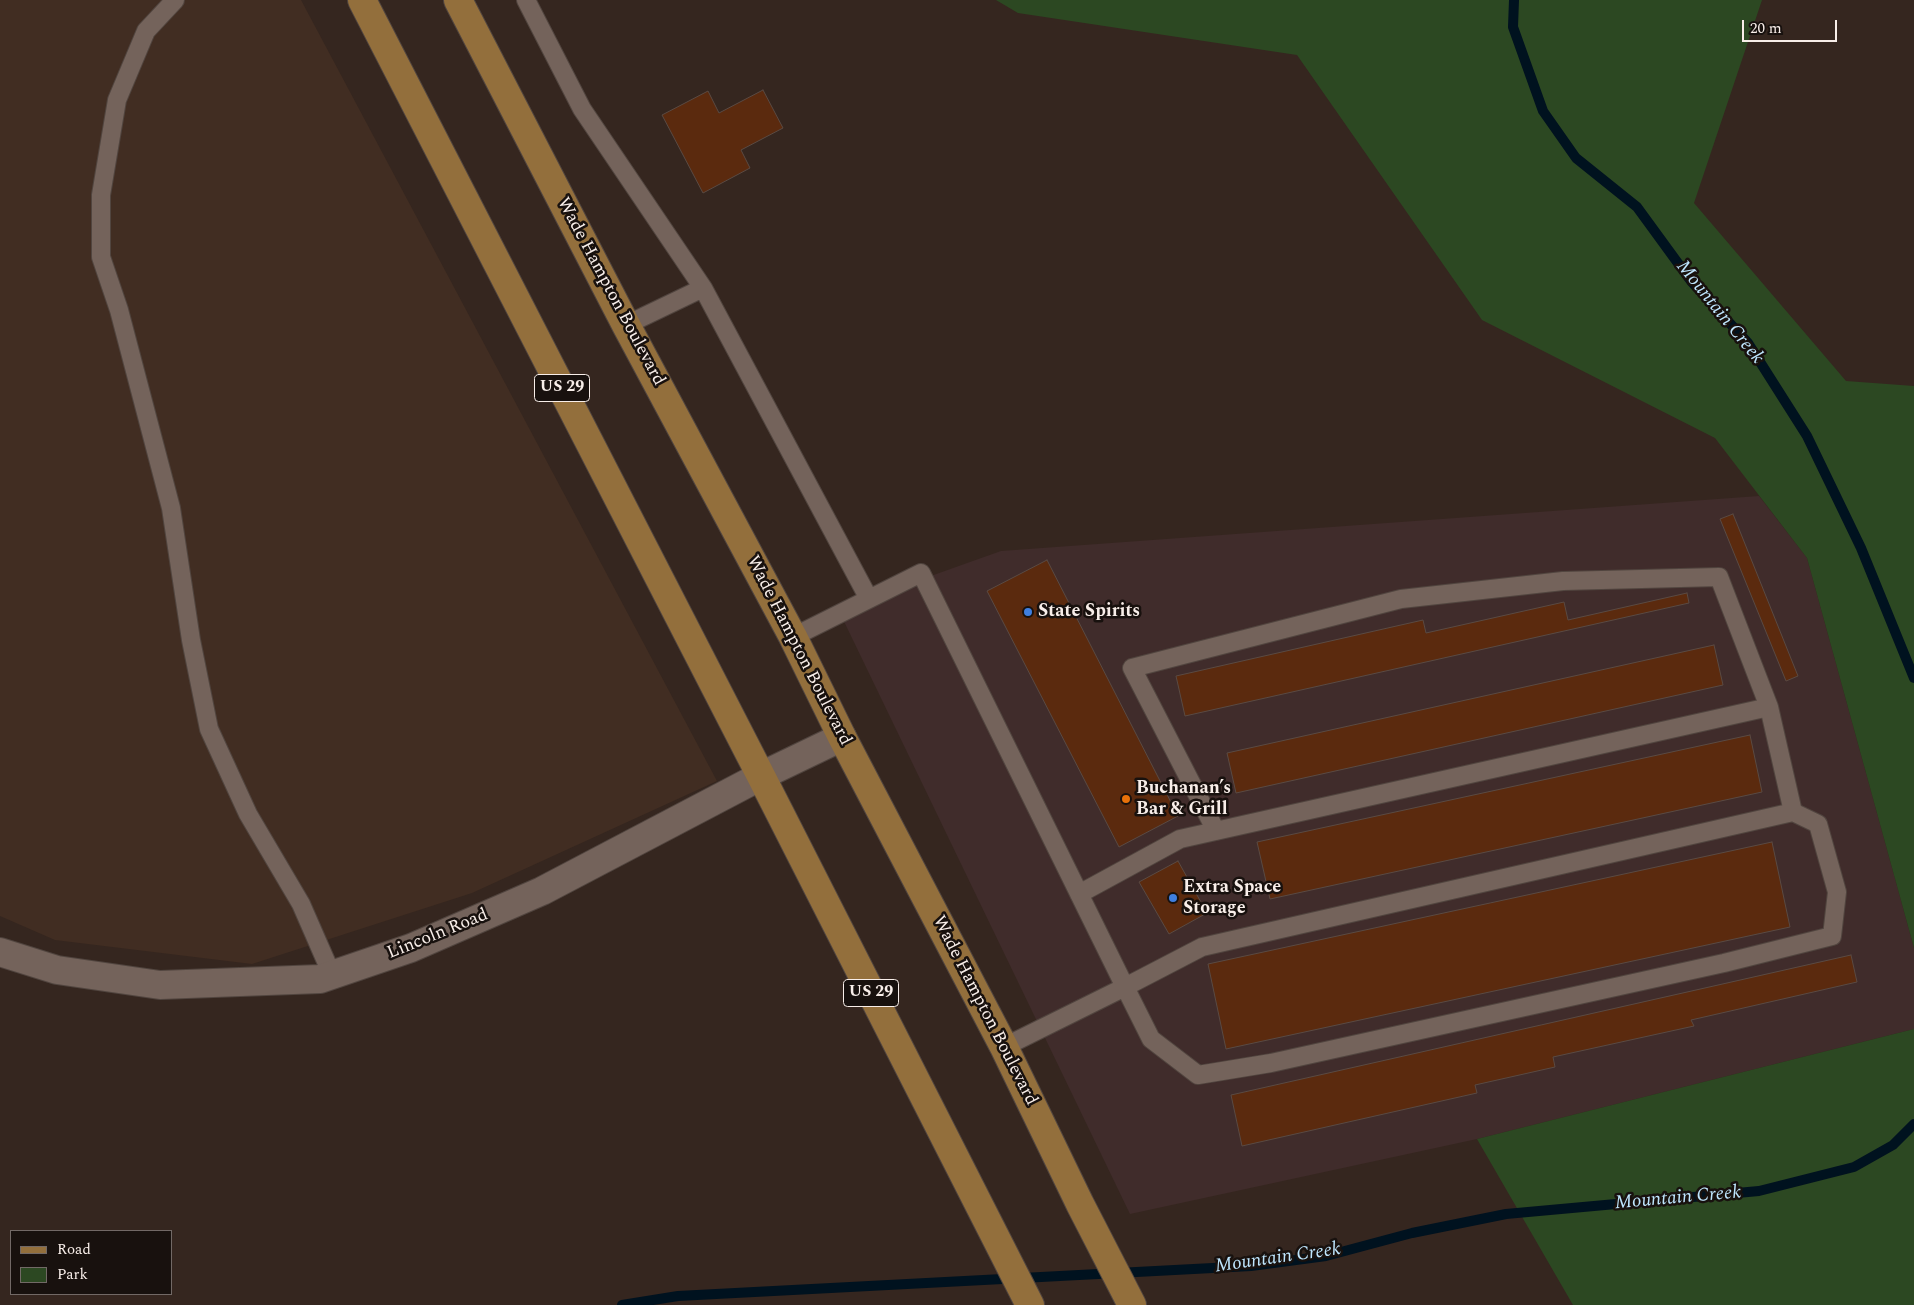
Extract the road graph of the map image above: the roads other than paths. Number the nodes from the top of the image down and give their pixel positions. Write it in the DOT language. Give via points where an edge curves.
graph roads {
  1 [pos="175,0"];
  2 [pos="362,0"];
  3 [pos="526,0"];
  4 [pos="463,2"];
  5 [pos="703,288"];
  6 [pos="626,325"];
  7 [pos="869,599"];
  8 [pos="793,637"];
  9 [pos="1769,707"];
  10 [pos="842,737"];
  11 [pos="761,776"];
  12 [pos="1792,812"];
  13 [pos="1216,831"];
  14 [pos="1079,894"];
  15 [pos="0,952"];
  16 [pos="332,975"];
  17 [pos="1125,987"];
  18 [pos="1004,1047"];
  19 [pos="1030,1305"];
  20 [pos="1132,1305"];
  1 -- 16 [label="lane" via="146,31 117,100 101,195 101,257 119,310 171,508 190,640 209,729 248,814 300,904"];
  2 -- 11 [label="main road, US 29"];
  3 -- 5 [label="lane" via="582,109"];
  4 -- 6 [label="main road, Wade Hampton Boulevard"];
  5 -- 6 [label="lane"];
  5 -- 7 [label="lane"];
  6 -- 8 [label="main road, Wade Hampton Boulevard"];
  7 -- 8 [label="lane"];
  7 -- 14 [label="lane" via="921,573"];
  8 -- 10 [label="main road, Wade Hampton Boulevard"];
  9 -- 12 [label="lane"];
  9 -- 13 [label="lane"];
  9 -- 13 [label="lane" via="1720,577 1563,582 1401,599 1132,668"];
  10 -- 11 [label="street, Lincoln Road"];
  10 -- 18 [label="main road, Wade Hampton Boulevard"];
  11 -- 16 [label="street, Lincoln Road" via="542,890 411,948"];
  11 -- 19 [label="main road, US 29"];
  12 -- 17 [label="lane" via="1202,947"];
  12 -- 17 [label="lane" via="1818,824 1837,892 1832,936 1724,963 1270,1063 1198,1075 1151,1039"];
  13 -- 14 [label="lane" via="1180,839"];
  14 -- 17 [label="lane"];
  15 -- 16 [label="street, Lincoln Road" via="57,970 160,985 320,979"];
  17 -- 18 [label="lane"];
  18 -- 20 [label="main road, Wade Hampton Boulevard"];
}
